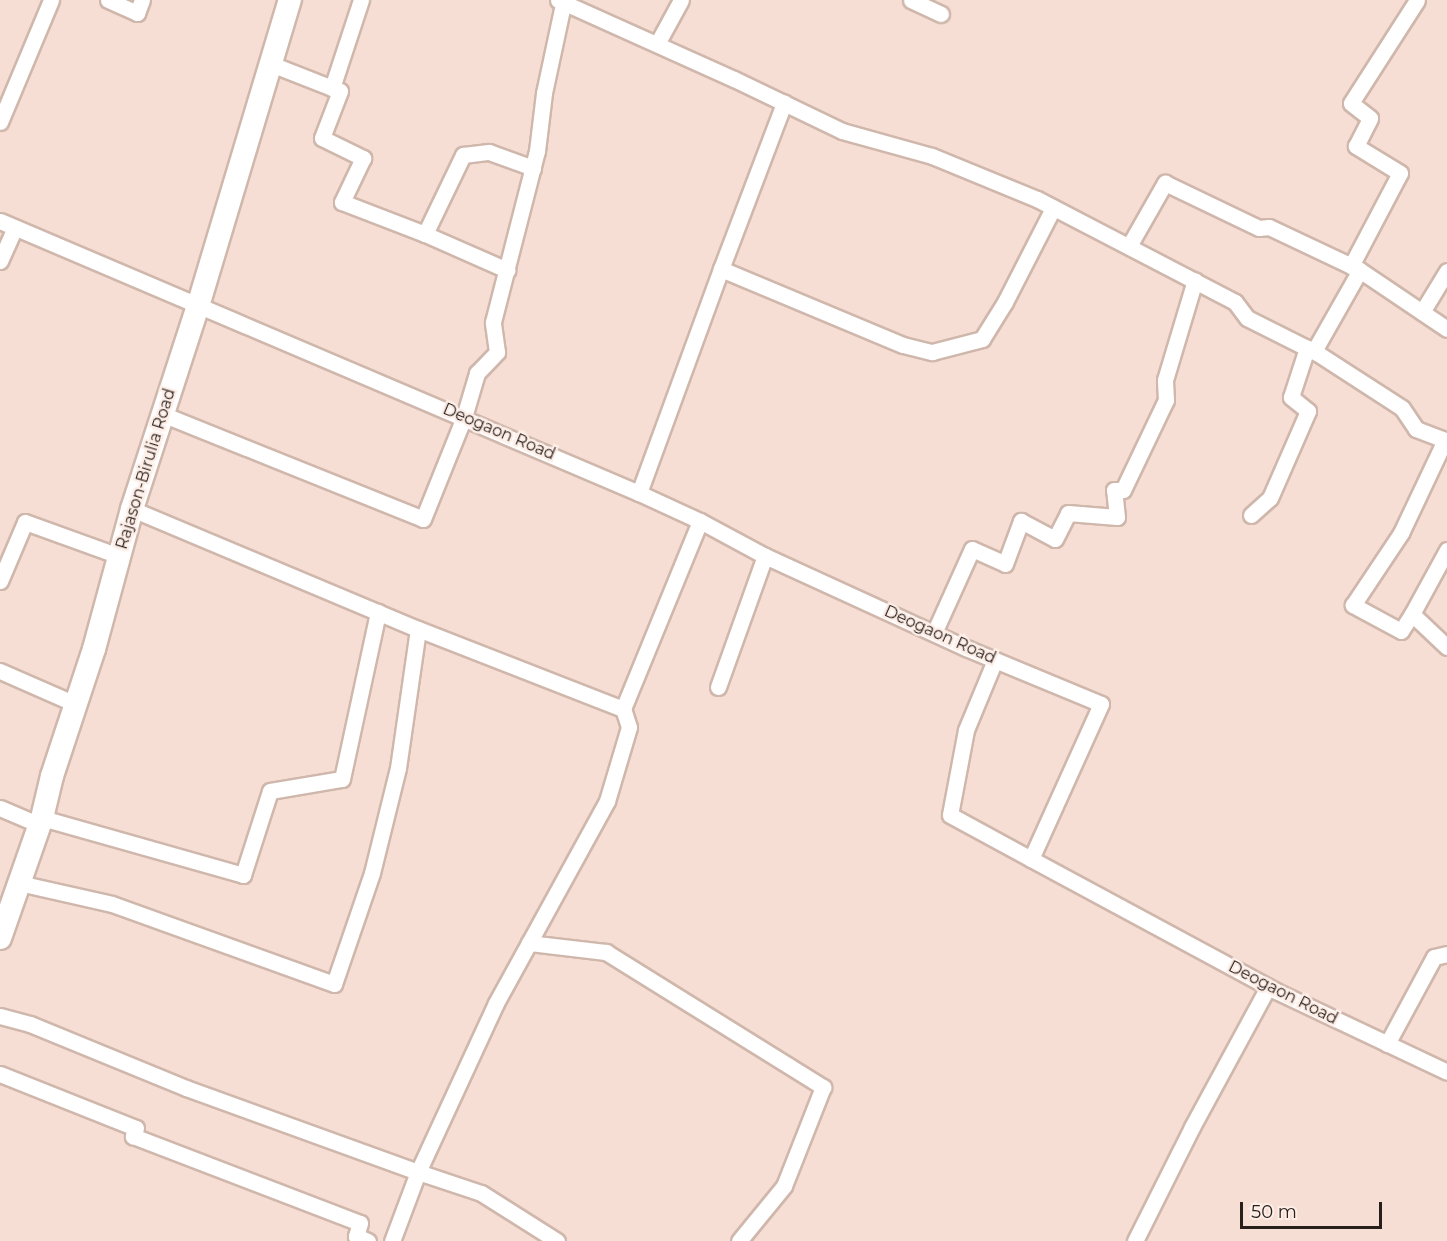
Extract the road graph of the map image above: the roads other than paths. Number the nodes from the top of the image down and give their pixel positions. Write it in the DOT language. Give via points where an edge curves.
graph roads {
  1 [pos="51,0"];
  2 [pos="108,0"];
  3 [pos="142,0"];
  4 [pos="290,0"];
  5 [pos="361,0"];
  6 [pos="681,0"];
  7 [pos="911,0"];
  8 [pos="1417,0"];
  9 [pos="562,1"];
  10 [pos="941,14"];
  11 [pos="657,44"];
  12 [pos="271,64"];
  13 [pos="332,88"];
  14 [pos="784,103"];
  15 [pos="0,123"];
  16 [pos="533,168"];
  17 [pos="1053,208"];
  18 [pos="0,221"];
  19 [pos="15,228"];
  20 [pos="425,234"];
  21 [pos="1129,246"];
  22 [pos="0,261"];
  23 [pos="1356,268"];
  24 [pos="721,269"];
  25 [pos="507,270"];
  26 [pos="1447,271"];
  27 [pos="1195,280"];
  28 [pos="198,306"];
  29 [pos="1422,312"];
  30 [pos="1447,329"];
  31 [pos="1310,350"];
  32 [pos="162,414"];
  33 [pos="465,417"];
  34 [pos="1446,440"];
  35 [pos="639,493"];
  36 [pos="132,509"];
  37 [pos="1251,515"];
  38 [pos="700,521"];
  39 [pos="1447,550"];
  40 [pos="119,556"];
  41 [pos="765,556"];
  42 [pos="0,581"];
  43 [pos="378,612"];
  44 [pos="1412,614"];
  45 [pos="418,629"];
  46 [pos="934,633"];
  47 [pos="1447,647"];
  48 [pos="995,660"];
  49 [pos="0,671"];
  50 [pos="718,687"];
  51 [pos="75,704"];
  52 [pos="623,709"];
  53 [pos="0,808"];
  54 [pos="41,821"];
  55 [pos="1031,859"];
  56 [pos="19,884"];
  57 [pos="0,938"];
  58 [pos="529,943"];
  59 [pos="1447,954"];
  60 [pos="1268,987"];
  61 [pos="0,1016"];
  62 [pos="1387,1044"];
  63 [pos="1447,1072"];
  64 [pos="0,1074"];
  65 [pos="418,1172"];
  66 [pos="368,1241"];
  67 [pos="392,1241"];
  68 [pos="557,1241"];
  69 [pos="739,1241"];
  70 [pos="1135,1241"];
  1 -- 15 [label="street"];
  2 -- 3 [label="street" via="137,13"];
  4 -- 12 [label="street, Rajason-Birulia Road"];
  5 -- 13 [label="street"];
  6 -- 11 [label="street"];
  7 -- 10 [label="street"];
  8 -- 23 [label="street" via="1351,103 1370,118 1356,146 1400,173"];
  9 -- 11 [label="street"];
  9 -- 16 [label="street"];
  11 -- 14 [label="street"];
  12 -- 13 [label="street"];
  12 -- 28 [label="street, Rajason-Birulia Road"];
  13 -- 20 [label="street" via="340,91 322,138 363,158 342,202"];
  14 -- 17 [label="street" via="842,131 932,156"];
  14 -- 24 [label="street"];
  16 -- 20 [label="street" via="489,152 463,156"];
  16 -- 25 [label="street"];
  17 -- 21 [label="street"];
  17 -- 24 [label="street" via="982,339 932,352 903,345"];
  18 -- 19 [label="street, Deogaon Road"];
  19 -- 22 [label="street"];
  19 -- 28 [label="street, Deogaon Road"];
  20 -- 25 [label="street"];
  21 -- 23 [label="street" via="1165,183"];
  21 -- 27 [label="street"];
  23 -- 29 [label="street"];
  23 -- 31 [label="street"];
  24 -- 35 [label="street"];
  25 -- 33 [label="street" via="493,322 497,352 477,373"];
  26 -- 29 [label="street"];
  27 -- 31 [label="street" via="1235,302 1248,318"];
  27 -- 46 [label="street" via="1165,380 1166,399 1123,489 1114,490 1117,517 1068,513 1055,539 1021,521 1005,564 972,549"];
  28 -- 32 [label="street, Rajason-Birulia Road"];
  28 -- 33 [label="street, Deogaon Road"];
  29 -- 30 [label="street"];
  31 -- 34 [label="street" via="1402,408 1416,429"];
  31 -- 37 [label="street" via="1291,397 1308,411 1270,498"];
  32 -- 33 [label="street" via="423,519"];
  32 -- 36 [label="street, Rajason-Birulia Road"];
  33 -- 35 [label="street, Deogaon Road"];
  34 -- 44 [label="street" via="1401,532 1353,605 1401,631"];
  35 -- 38 [label="street, Deogaon Road"];
  36 -- 40 [label="street, Rajason-Birulia Road"];
  36 -- 43 [label="street"];
  38 -- 41 [label="street, Deogaon Road"];
  38 -- 52 [label="street"];
  39 -- 44 [label="street"];
  40 -- 42 [label="street" via="25,522"];
  40 -- 51 [label="street, Rajason-Birulia Road"];
  41 -- 46 [label="street, Deogaon Road"];
  41 -- 50 [label="street"];
  43 -- 45 [label="street"];
  43 -- 54 [label="street" via="342,779 270,791 243,875"];
  44 -- 47 [label="street"];
  45 -- 52 [label="street"];
  45 -- 56 [label="street" via="398,768 372,873 334,984 112,904"];
  46 -- 48 [label="street, Deogaon Road"];
  48 -- 55 [label="street" via="966,730 951,815"];
  48 -- 55 [label="street, Deogaon Road" via="1101,704"];
  49 -- 51 [label="street"];
  51 -- 54 [label="street, Rajason-Birulia Road"];
  52 -- 58 [label="street" via="629,727 607,801"];
  53 -- 54 [label="street"];
  54 -- 56 [label="street, Rajason-Birulia Road"];
  55 -- 60 [label="street, Deogaon Road"];
  56 -- 57 [label="street, Rajason-Birulia Road"];
  58 -- 65 [label="street" via="496,1003"];
  58 -- 69 [label="street" via="606,952 823,1087 784,1186"];
  59 -- 62 [label="street" via="1434,957"];
  60 -- 62 [label="street, Deogaon Road"];
  60 -- 70 [label="street"];
  61 -- 65 [label="street"];
  62 -- 63 [label="street, Deogaon Road"];
  64 -- 66 [label="street" via="136,1128 133,1136 360,1223 356,1236"];
  65 -- 67 [label="street"];
  65 -- 68 [label="street" via="481,1193"];
}
